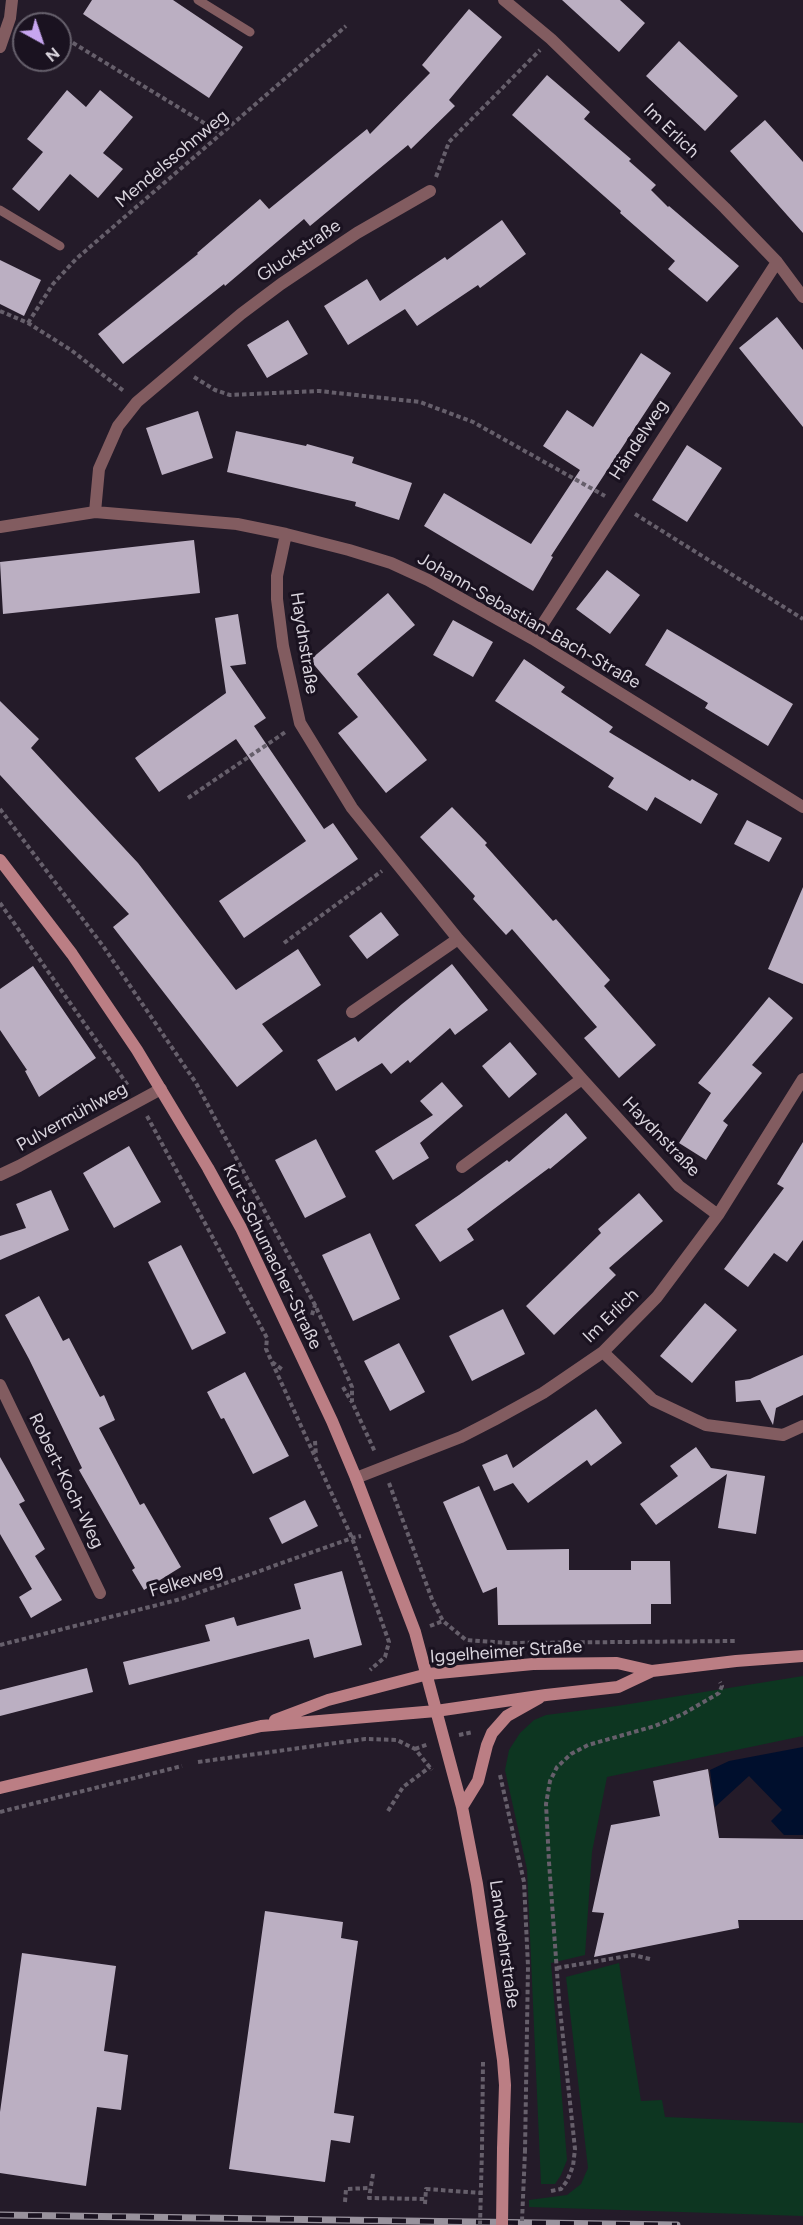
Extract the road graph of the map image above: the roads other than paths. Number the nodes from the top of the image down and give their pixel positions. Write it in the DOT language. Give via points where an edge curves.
graph roads {
  1 [pos="12,0"];
  2 [pos="198,0"];
  3 [pos="504,0"];
  4 [pos="250,32"];
  5 [pos="0,47"];
  6 [pos="430,191"];
  7 [pos="0,210"];
  8 [pos="60,246"];
  9 [pos="777,262"];
  10 [pos="803,297"];
  11 [pos="95,512"];
  12 [pos="0,527"];
  13 [pos="286,534"];
  14 [pos="533,639"];
  15 [pos="803,807"];
  16 [pos="0,860"];
  17 [pos="458,939"];
  18 [pos="352,1012"];
  19 [pos="582,1079"];
  20 [pos="803,1079"];
  21 [pos="161,1089"];
  22 [pos="462,1167"];
  23 [pos="0,1175"];
  24 [pos="718,1215"];
  25 [pos="603,1352"];
  26 [pos="0,1384"];
  27 [pos="803,1426"];
  28 [pos="356,1478"];
  29 [pos="100,1593"];
  30 [pos="803,1656"];
  31 [pos="652,1671"];
  32 [pos="428,1674"];
  33 [pos="546,1695"];
  34 [pos="436,1711"];
  35 [pos="261,1726"];
  36 [pos="0,1788"];
  37 [pos="462,1807"];
  38 [pos="502,2225"];
  1 -- 5 [label="street"];
  2 -- 4 [label="lane"];
  3 -- 9 [label="street, Im Erlich" via="551,39"];
  6 -- 11 [label="street, Gluckstraße" via="317,258 241,314 137,402 118,426 99,469"];
  7 -- 8 [label="lane"];
  9 -- 10 [label="street, Im Erlich"];
  9 -- 14 [label="street, Händelweg"];
  11 -- 12 [label="street, Johann-Sebastian-Bach-Straße"];
  11 -- 13 [label="street, Johann-Sebastian-Bach-Straße" via="237,524"];
  13 -- 14 [label="street, Johann-Sebastian-Bach-Straße" via="391,563"];
  13 -- 17 [label="street, Haydnstraße" via="277,576 277,599 300,723 352,808"];
  14 -- 15 [label="street, Johann-Sebastian-Bach-Straße"];
  16 -- 21 [label="main road, Kurt-Schumacher-Straße" via="72,954"];
  17 -- 18 [label="street"];
  17 -- 19 [label="street, Haydnstraße"];
  19 -- 22 [label="street"];
  19 -- 24 [label="street, Haydnstraße" via="679,1186"];
  20 -- 24 [label="street, Im Erlich"];
  21 -- 23 [label="street, Pulvermühlweg"];
  21 -- 28 [label="main road, Kurt-Schumacher-Straße" via="241,1228"];
  24 -- 25 [label="street, Im Erlich" via="657,1297"];
  25 -- 27 [label="street" via="653,1400 706,1425 783,1435"];
  25 -- 28 [label="street, Im Erlich" via="543,1393 461,1437"];
  26 -- 29 [label="street, Robert-Koch-Weg"];
  28 -- 32 [label="main road, Kurt-Schumacher-Straße"];
  30 -- 31 [label="main road, Iggelheimer Straße"];
  31 -- 32 [label="main road, Iggelheimer Straße" via="616,1663 533,1664"];
  31 -- 33 [label="main road, Iggelheimer Straße" via="618,1687"];
  32 -- 34 [label="main road, Landwehrstraße"];
  32 -- 35 [label="main road, Iggelheimer Straße" via="328,1700"];
  33 -- 34 [label="main road, Iggelheimer Straße"];
  33 -- 37 [label="main road" via="507,1716 492,1733 478,1781"];
  34 -- 35 [label="main road, Iggelheimer Straße"];
  34 -- 37 [label="main road, Landwehrstraße"];
  35 -- 36 [label="main road, Iggelheimer Straße"];
  37 -- 38 [label="main road, Landwehrstraße, bridge" via="503,2060"];
}
